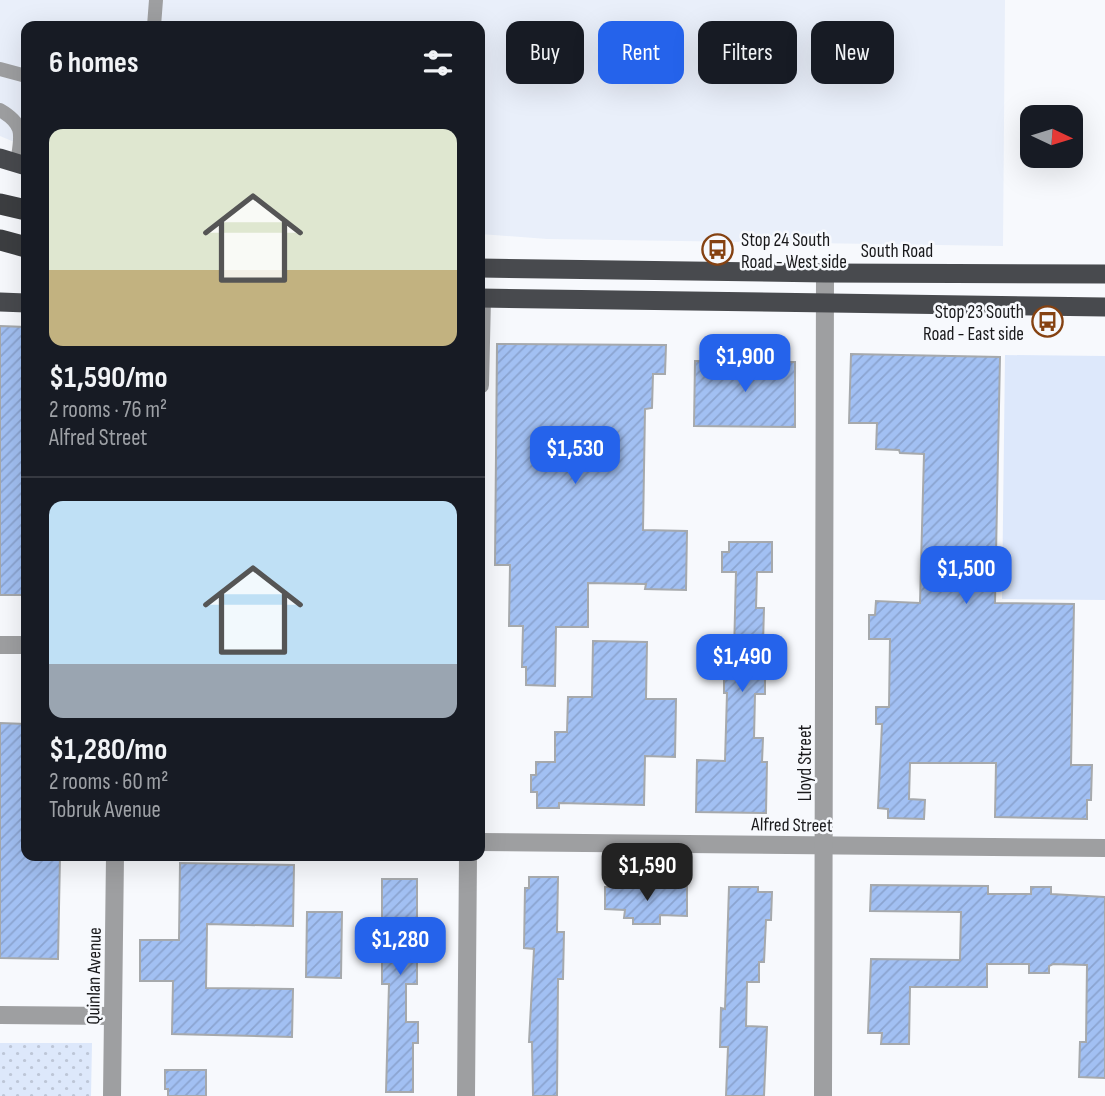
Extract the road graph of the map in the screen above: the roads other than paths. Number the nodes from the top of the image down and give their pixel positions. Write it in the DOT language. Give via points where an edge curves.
graph roads {
  1 [pos="156,0"];
  2 [pos="154,21"];
  3 [pos="0,69"];
  4 [pos="21,75"];
  5 [pos="0,110"];
  6 [pos="14,163"];
  7 [pos="0,204"];
  8 [pos="21,209"];
  9 [pos="0,240"];
  10 [pos="21,246"];
  11 [pos="485,268"];
  12 [pos="825,273"];
  13 [pos="1105,274"];
  14 [pos="485,299"];
  15 [pos="0,302"];
  16 [pos="21,303"];
  17 [pos="825,304"];
  18 [pos="1105,307"];
  19 [pos="0,645"];
  20 [pos="21,645"];
  21 [pos="485,842"];
  22 [pos="825,845"];
  23 [pos="1105,848"];
  24 [pos="115,861"];
  25 [pos="468,861"];
  26 [pos="0,1015"];
  27 [pos="113,1016"];
  28 [pos="112,1096"];
  29 [pos="466,1096"];
  30 [pos="823,1096"];
  1 -- 2 [label="lane"];
  3 -- 4 [label="lane"];
  5 -- 6 [label="lane" via="15,119 21,133"];
  7 -- 8 [label="highway"];
  9 -- 10 [label="highway"];
  11 -- 12 [label="highway, South Road"];
  12 -- 13 [label="highway, South Road"];
  12 -- 17 [label="street, Lloyd Street"];
  14 -- 17 [label="highway"];
  15 -- 16 [label="highway"];
  17 -- 18 [label="highway"];
  17 -- 22 [label="street, Lloyd Street"];
  19 -- 20 [label="street"];
  21 -- 22 [label="street, Alfred Street"];
  22 -- 23 [label="street, Alfred Street"];
  22 -- 30 [label="street, Lloyd Street"];
  24 -- 27 [label="street, Quinlan Avenue"];
  25 -- 29 [label="street"];
  26 -- 27 [label="street"];
  27 -- 28 [label="street, Quinlan Avenue"];
}
